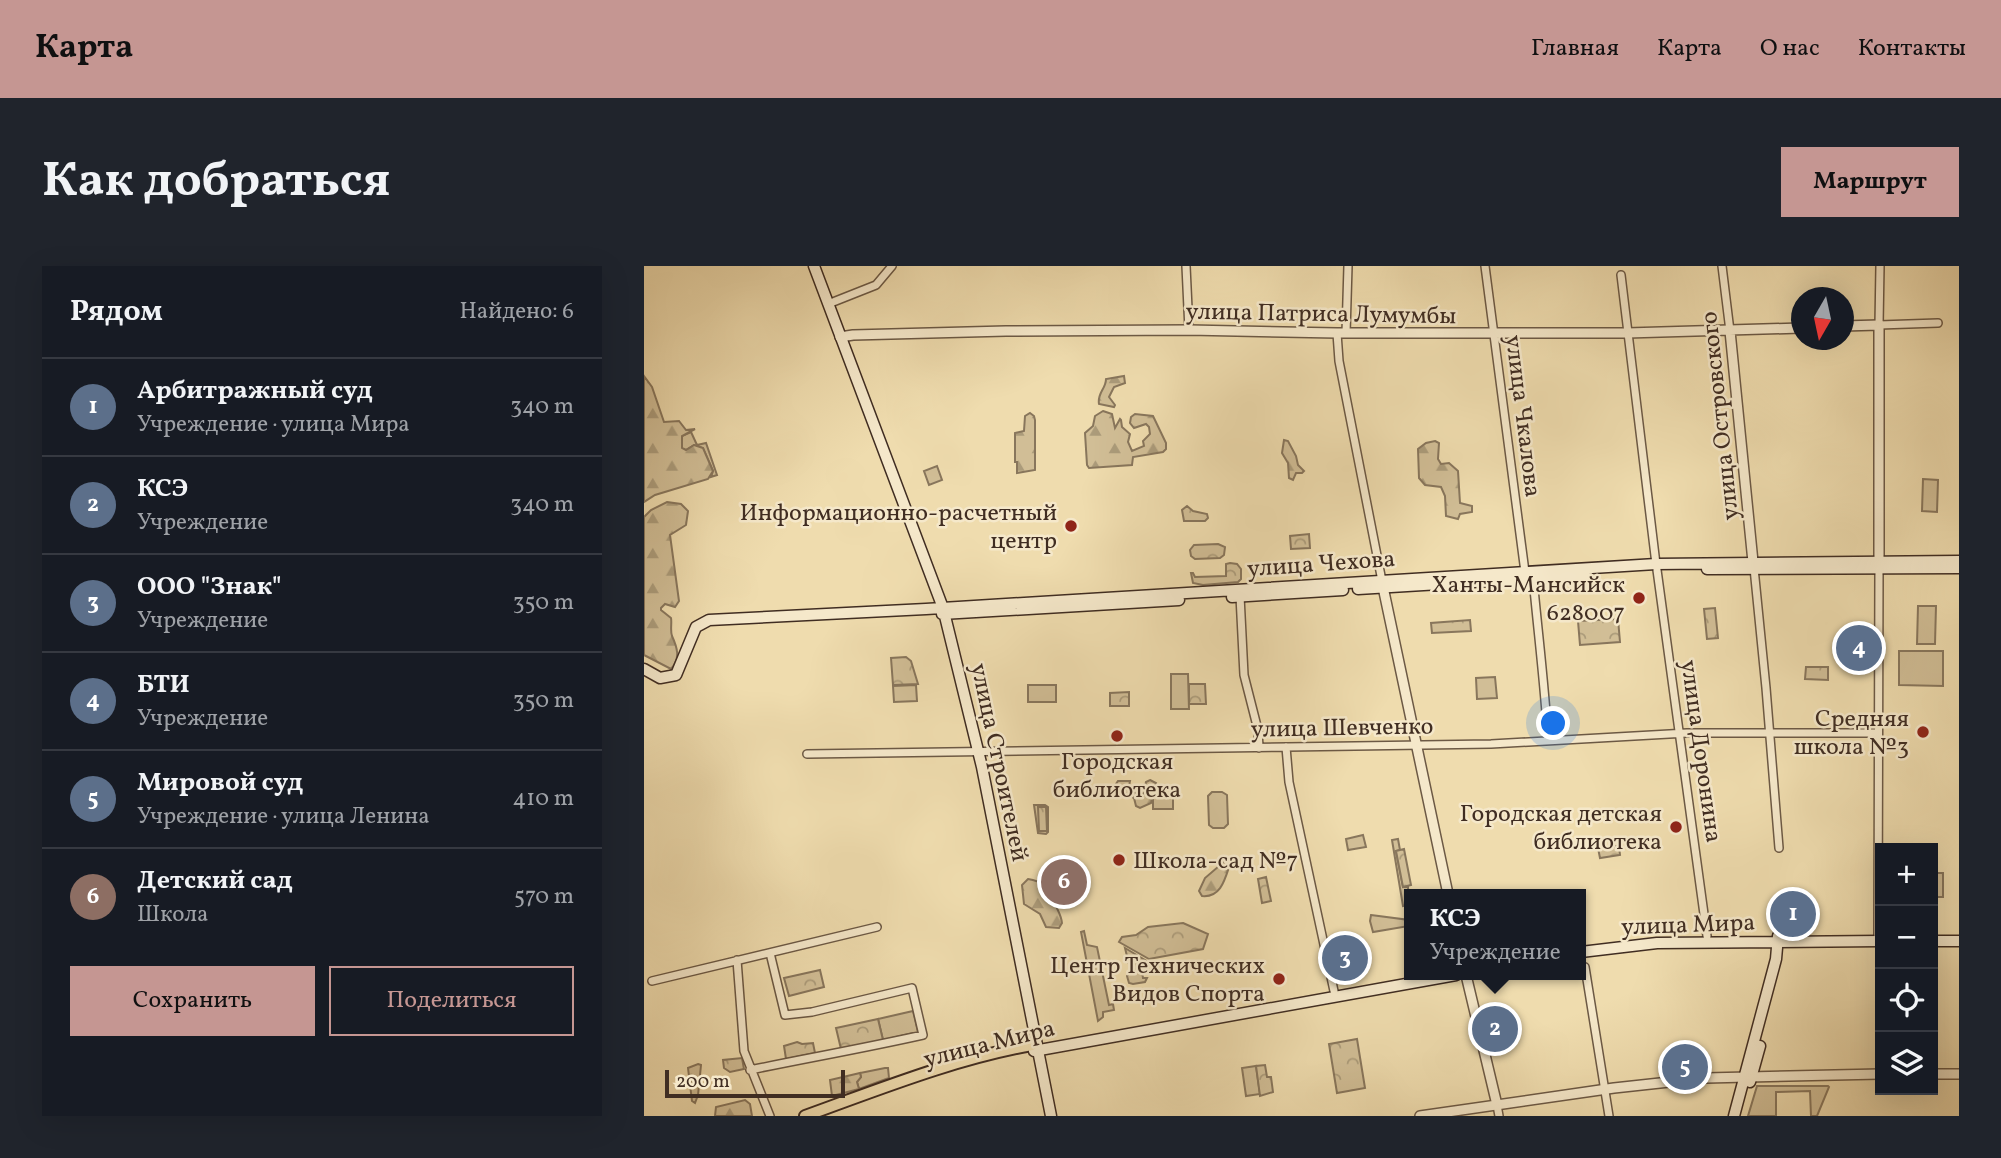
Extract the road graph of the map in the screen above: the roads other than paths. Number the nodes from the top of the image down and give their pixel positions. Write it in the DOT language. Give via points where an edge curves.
graph roads {
  1 [pos="814,266"];
  2 [pos="892,266"];
  3 [pos="1186,266"];
  4 [pos="1348,266"];
  5 [pos="1485,266"];
  6 [pos="1722,266"];
  7 [pos="1880,266"];
  8 [pos="1621,275"];
  9 [pos="828,304"];
  10 [pos="1938,323"];
  11 [pos="1879,325"];
  12 [pos="1854,326"];
  13 [pos="1791,328"];
  14 [pos="1189,330"];
  15 [pos="1730,331"];
  16 [pos="1342,333"];
  17 [pos="1626,333"];
  18 [pos="1495,334"];
  19 [pos="840,337"];
  20 [pos="1959,562"];
  21 [pos="1754,565"];
  22 [pos="1879,565"];
  23 [pos="1657,567"];
  24 [pos="1959,568"];
  25 [pos="1529,575"];
  26 [pos="1382,584"];
  27 [pos="1240,593"];
  28 [pos="941,611"];
  29 [pos="644,669"];
  30 [pos="1679,733"];
  31 [pos="1770,733"];
  32 [pos="1877,733"];
  33 [pos="1548,741"];
  34 [pos="1417,745"];
  35 [pos="1286,747"];
  36 [pos="1259,748"];
  37 [pos="976,751"];
  38 [pos="807,754"];
  39 [pos="1779,848"];
  40 [pos="1447,889"];
  41 [pos="1879,906"];
  42 [pos="877,927"];
  43 [pos="1938,936"];
  44 [pos="1959,936"];
  45 [pos="1875,938"];
  46 [pos="1707,939"];
  47 [pos="1781,939"];
  48 [pos="1938,941"];
  49 [pos="1959,941"];
  50 [pos="1586,948"];
  51 [pos="770,953"];
  52 [pos="737,960"];
  53 [pos="1586,973"];
  54 [pos="1404,979"];
  55 [pos="1424,980"];
  56 [pos="1467,980"];
  57 [pos="652,981"];
  58 [pos="1334,994"];
  59 [pos="1036,1048"];
  60 [pos="750,1070"];
  61 [pos="1938,1073"];
  62 [pos="1875,1074"];
  63 [pos="1959,1074"];
  64 [pos="1749,1076"];
  65 [pos="1604,1090"];
  66 [pos="1497,1105"];
  67 [pos="769,1116"];
  68 [pos="805,1116"];
  69 [pos="825,1116"];
  70 [pos="1049,1116"];
  71 [pos="1420,1116"];
  72 [pos="1499,1116"];
  73 [pos="1609,1116"];
  74 [pos="1734,1116"];
  75 [pos="1741,1116"];
  1 -- 9 [label="main road, улица Строителей"];
  2 -- 9 [label="street" via="876,285"];
  3 -- 14 [label="street"];
  4 -- 16 [label="street"];
  5 -- 18 [label="street, улица Чкалова"];
  6 -- 15 [label="street, улица Островского"];
  7 -- 11 [label="street"];
  8 -- 17 [label="street, улица Доронина"];
  9 -- 19 [label="main road, улица Строителей"];
  10 -- 11 [label="street"];
  11 -- 12 [label="street"];
  11 -- 22 [label="street"];
  13 -- 15 [label="street, улица Патриса Лумумбы"];
  14 -- 16 [label="street, улица Патриса Лумумбы"];
  14 -- 19 [label="street, улица Патриса Лумумбы"];
  15 -- 17 [label="street, улица Патриса Лумумбы"];
  15 -- 21 [label="street, улица Островского"];
  16 -- 18 [label="street, улица Патриса Лумумбы"];
  16 -- 26 [label="street" via="1339,361"];
  17 -- 18 [label="street, улица Патриса Лумумбы"];
  17 -- 23 [label="street, улица Доронина"];
  18 -- 25 [label="street, улица Чкалова"];
  19 -- 28 [label="main road, улица Строителей"];
  20 -- 22 [label="main road, улица Чехова"];
  21 -- 22 [label="main road, улица Чехова"];
  21 -- 23 [label="main road, улица Чехова"];
  21 -- 31 [label="street, улица Островского"];
  22 -- 24 [label="main road, улица Чехова"];
  22 -- 32 [label="street"];
  23 -- 25 [label="main road, улица Чехова"];
  23 -- 30 [label="street, улица Доронина"];
  25 -- 26 [label="main road, улица Чехова"];
  25 -- 33 [label="street, улица Чкалова" via="1547,699"];
  26 -- 27 [label="main road, улица Чехова"];
  26 -- 34 [label="street"];
  27 -- 28 [label="main road, улица Чехова"];
  27 -- 36 [label="street" via="1244,675"];
  28 -- 29 [label="main road, улица Чехова" via="706,625 693,634 673,676 660,678"];
  28 -- 37 [label="main road, улица Строителей"];
  30 -- 31 [label="street, улица Шевченко"];
  30 -- 33 [label="street, улица Шевченко"];
  30 -- 46 [label="street, улица Доронина"];
  31 -- 32 [label="street, улица Шевченко"];
  31 -- 39 [label="street, улица Островского"];
  32 -- 41 [label="street"];
  33 -- 34 [label="street, улица Шевченко"];
  34 -- 35 [label="street, улица Шевченко"];
  34 -- 40 [label="street"];
  35 -- 36 [label="street, улица Шевченко"];
  35 -- 58 [label="street" via="1289,782"];
  36 -- 37 [label="street, улица Шевченко"];
  37 -- 38 [label="street, улица Шевченко"];
  37 -- 59 [label="main road, улица Строителей"];
  42 -- 51 [label="street"];
  43 -- 44 [label="main road"];
  45 -- 47 [label="main road, улица Мира"];
  46 -- 47 [label="main road, улица Мира"];
  46 -- 50 [label="main road, улица Мира" via="1636,938"];
  47 -- 64 [label="main road"];
  48 -- 49 [label="main road"];
  51 -- 52 [label="street"];
  51 -- 60 [label="street" via="785,1015 912,988 922,1035"];
  52 -- 57 [label="street"];
  52 -- 60 [label="street" via="742,1039"];
  53 -- 65 [label="street"];
  54 -- 58 [label="main road, улица Мира"];
  55 -- 58 [label="main road, улица Мира"];
  56 -- 66 [label="street"];
  58 -- 59 [label="main road, улица Мира"];
  59 -- 68 [label="main road, улица Мира" via="977,1057"];
  59 -- 69 [label="main road, улица Мира" via="948,1072"];
  59 -- 70 [label="main road, улица Строителей"];
  60 -- 67 [label="street"];
  61 -- 63 [label="street"];
  62 -- 64 [label="street"];
  64 -- 65 [label="street"];
  64 -- 74 [label="main road"];
  64 -- 75 [label="main road"];
  65 -- 66 [label="street"];
  65 -- 73 [label="street"];
  66 -- 71 [label="street"];
  66 -- 72 [label="street"];
}
